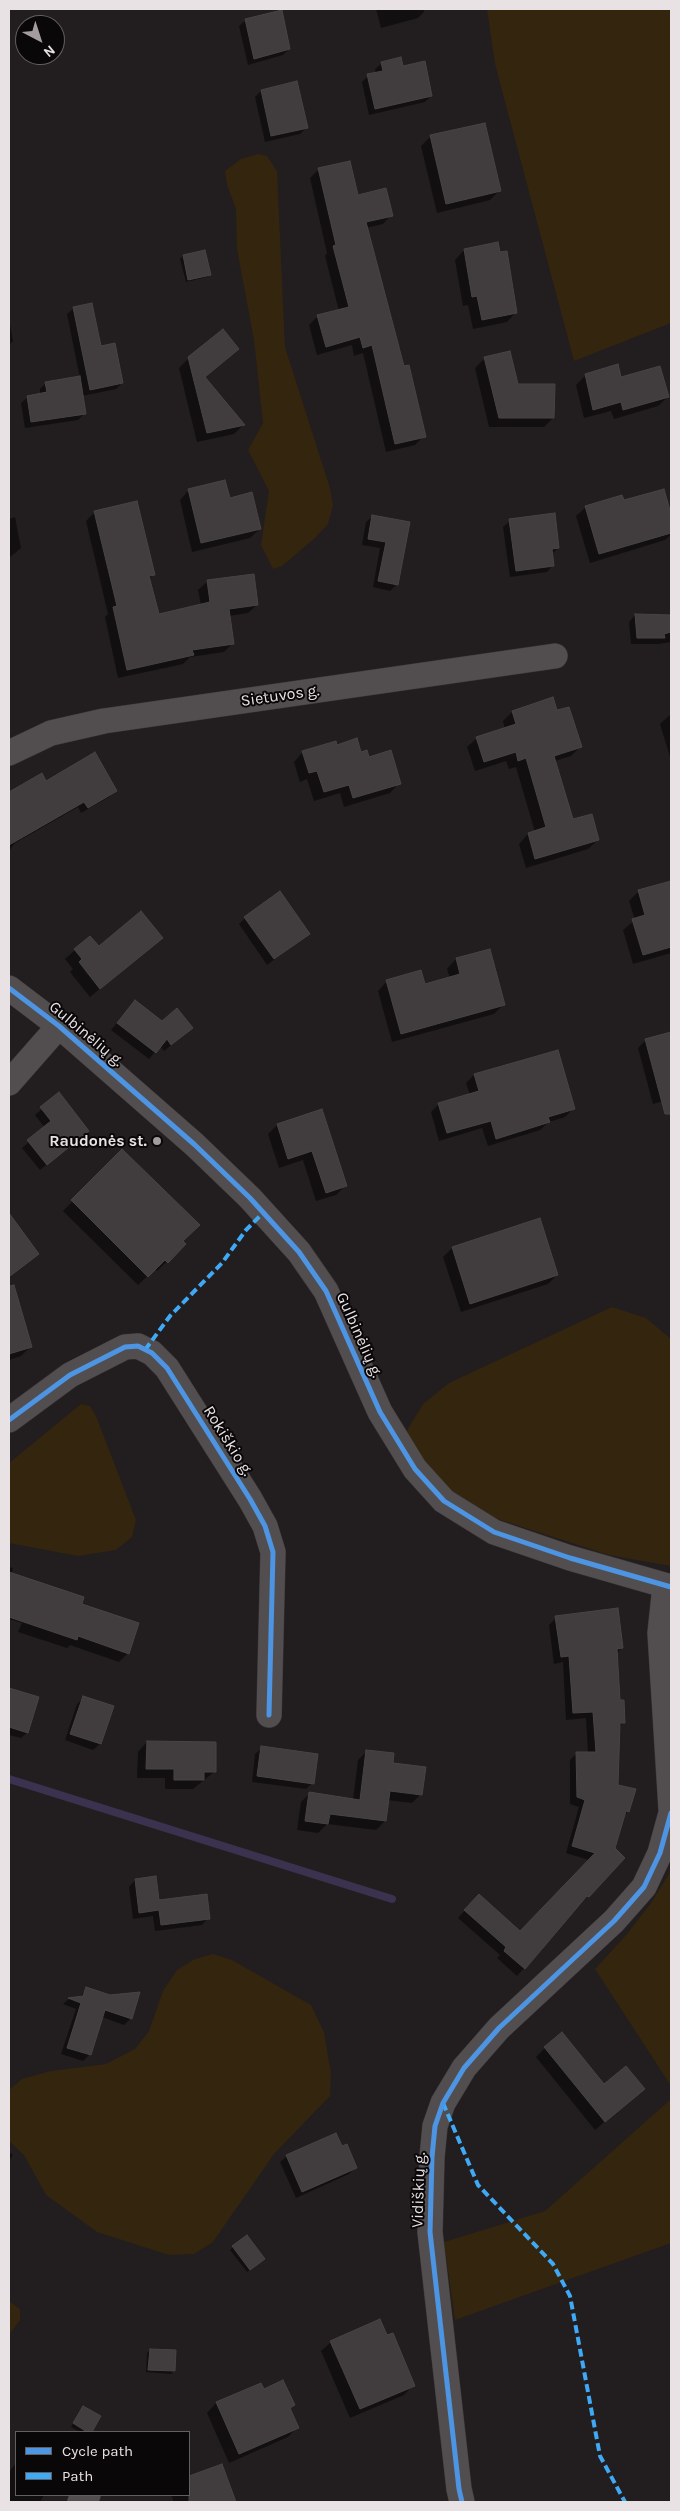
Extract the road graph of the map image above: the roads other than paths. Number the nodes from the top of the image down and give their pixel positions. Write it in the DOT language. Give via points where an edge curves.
graph roads {
  1 [pos="556,656"];
  2 [pos="9,753"];
  3 [pos="9,988"];
  4 [pos="59,1026"];
  5 [pos="9,1083"];
  6 [pos="9,1420"];
  7 [pos="668,1587"];
  8 [pos="269,1715"];
  9 [pos="671,1808"];
  10 [pos="671,1813"];
  11 [pos="462,2502"];
  1 -- 2 [label="street, Sietuvos g." via="104,721 51,733"];
  3 -- 4 [label="street, Gulbinėlių g."];
  4 -- 5 [label="street"];
  4 -- 7 [label="street, Gulbinėlių g." via="195,1144 299,1252 326,1291 380,1412 415,1468 444,1501 494,1532"];
  6 -- 8 [label="street, Rokiškio g." via="70,1375 125,1347 138,1346 152,1353 167,1368 250,1498 268,1534 272,1552"];
  7 -- 9 [label="street" via="660,1633"];
  10 -- 11 [label="street, Vidiškių g." via="660,1852 644,1887 614,1921 499,2028 464,2068 443,2104 436,2126 430,2232"];
}
